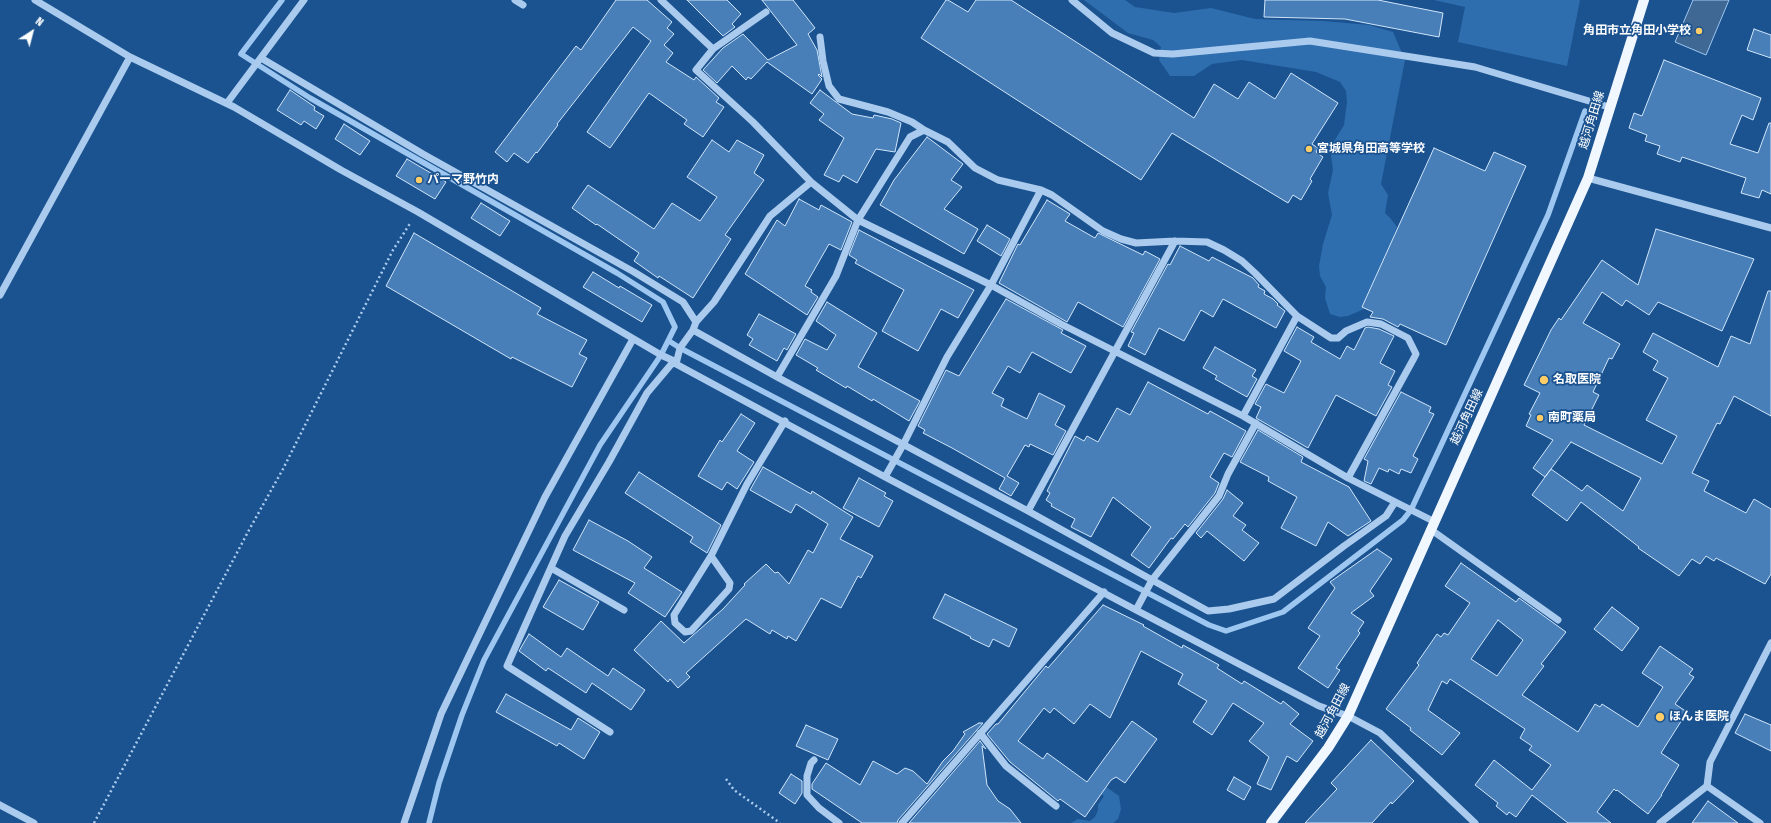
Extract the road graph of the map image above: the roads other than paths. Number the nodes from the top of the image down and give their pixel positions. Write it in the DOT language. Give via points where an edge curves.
graph roads {
  1 [pos="35,0"];
  2 [pos="304,0"];
  3 [pos="515,0"];
  4 [pos="661,0"];
  5 [pos="1072,0"];
  6 [pos="1644,0"];
  7 [pos="523,5"];
  8 [pos="766,12"];
  9 [pos="820,37"];
  10 [pos="713,49"];
  11 [pos="130,57"];
  12 [pos="261,58"];
  13 [pos="226,103"];
  14 [pos="1610,107"];
  15 [pos="924,130"];
  16 [pos="1588,178"];
  17 [pos="811,182"];
  18 [pos="1041,190"];
  19 [pos="858,220"];
  20 [pos="1771,228"];
  21 [pos="1175,241"];
  22 [pos="991,285"];
  23 [pos="0,295"];
  24 [pos="1297,316"];
  25 [pos="696,322"];
  26 [pos="693,330"];
  27 [pos="633,339"];
  28 [pos="1116,351"];
  29 [pos="675,362"];
  30 [pos="777,377"];
  31 [pos="1243,416"];
  32 [pos="785,421"];
  33 [pos="1256,423"];
  34 [pos="903,445"];
  35 [pos="885,477"];
  36 [pos="1348,478"];
  37 [pos="1395,502"];
  38 [pos="1028,511"];
  39 [pos="1432,525"];
  40 [pos="711,556"];
  41 [pos="551,568"];
  42 [pos="1152,580"];
  43 [pos="1104,592"];
  44 [pos="624,610"];
  45 [pos="1136,610"];
  46 [pos="1558,620"];
  47 [pos="1771,643"];
  48 [pos="1348,716"];
  49 [pos="610,732"];
  50 [pos="980,733"];
  51 [pos="814,760"];
  52 [pos="1707,786"];
  53 [pos="0,805"];
  54 [pos="1056,806"];
  55 [pos="34,823"];
  56 [pos="404,823"];
  57 [pos="839,823"];
  58 [pos="902,823"];
  59 [pos="1271,823"];
  60 [pos="1475,823"];
  61 [pos="1660,823"];
  62 [pos="1760,823"];
  1 -- 11 [label="street"];
  2 -- 12 [label="street"];
  3 -- 7 [label="street"];
  4 -- 10 [label="street"];
  5 -- 14 [label="street" via="1112,33 1154,53 1173,54 1310,42 1475,67"];
  6 -- 14 [label="main road, 越河角田線"];
  8 -- 10 [label="street"];
  9 -- 15 [label="street" via="829,86 839,99 888,112"];
  10 -- 17 [label="street" via="696,70"];
  11 -- 13 [label="street"];
  11 -- 23 [label="street"];
  12 -- 13 [label="street"];
  12 -- 25 [label="street" via="423,154 634,272 683,302"];
  13 -- 27 [label="street" via="418,212"];
  14 -- 16 [label="main road, 越河角田線"];
  15 -- 18 [label="street" via="948,142 975,168 998,180"];
  15 -- 19 [label="street" via="910,137"];
  16 -- 20 [label="street"];
  16 -- 39 [label="main road, 越河角田線"];
  17 -- 19 [label="street"];
  17 -- 25 [label="street" via="770,216 714,302"];
  18 -- 21 [label="street" via="1062,201 1103,231 1121,239 1136,243"];
  18 -- 22 [label="street"];
  19 -- 22 [label="street"];
  19 -- 30 [label="street" via="836,276"];
  21 -- 24 [label="street" via="1207,242 1242,261"];
  21 -- 28 [label="street"];
  22 -- 28 [label="street"];
  22 -- 34 [label="street" via="948,357"];
  24 -- 31 [label="street"];
  24 -- 36 [label="street" via="1335,339 1367,322 1381,324 1408,338 1416,354"];
  25 -- 26 [label="street"];
  26 -- 29 [label="street" via="680,348"];
  26 -- 30 [label="street"];
  27 -- 29 [label="street"];
  27 -- 56 [label="street" via="545,497 441,714"];
  28 -- 31 [label="street"];
  28 -- 38 [label="street"];
  29 -- 32 [label="street"];
  29 -- 41 [label="street" via="647,393 610,462 565,536"];
  30 -- 34 [label="street"];
  31 -- 33 [label="street"];
  32 -- 35 [label="street"];
  32 -- 40 [label="street" via="747,484"];
  33 -- 36 [label="street"];
  33 -- 42 [label="street" via="1219,496"];
  34 -- 35 [label="street"];
  34 -- 38 [label="street"];
  35 -- 43 [label="street"];
  36 -- 37 [label="street"];
  37 -- 39 [label="street"];
  37 -- 42 [label="street" via="1386,516 1274,599 1208,611"];
  38 -- 42 [label="street"];
  39 -- 46 [label="street"];
  39 -- 48 [label="main road, 越河角田線"];
  40 -- 40 [label="street" via="674,615 675,623 685,632 691,631 729,589 730,583"];
  41 -- 44 [label="street"];
  41 -- 49 [label="street" via="507,666"];
  42 -- 45 [label="street"];
  43 -- 45 [label="street"];
  43 -- 50 [label="street"];
  45 -- 48 [label="street" via="1319,706"];
  47 -- 52 [label="street" via="1710,762"];
  48 -- 59 [label="main road, 越河角田線" via="1328,748"];
  48 -- 60 [label="street" via="1380,733"];
  50 -- 54 [label="street" via="1006,766"];
  50 -- 58 [label="street"];
  51 -- 57 [label="street" via="807,776 807,795"];
  52 -- 61 [label="street"];
  52 -- 62 [label="street"];
  53 -- 55 [label="street"];
}
